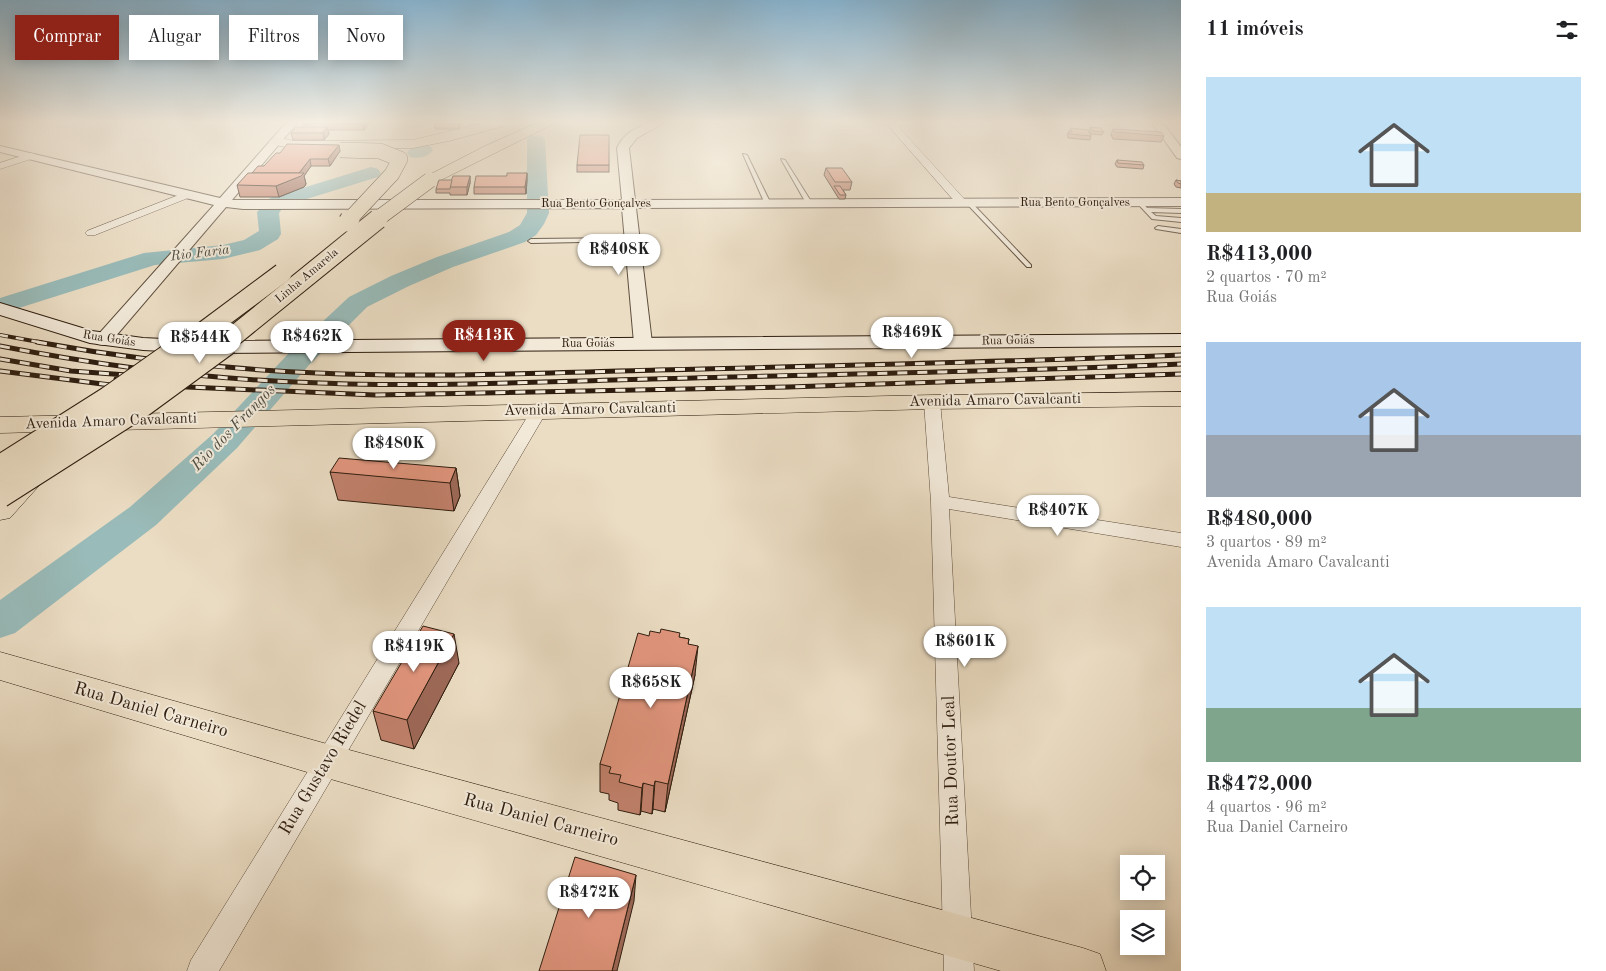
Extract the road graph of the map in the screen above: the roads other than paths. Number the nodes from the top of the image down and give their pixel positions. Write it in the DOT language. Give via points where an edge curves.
graph roads {
  1 [pos="82,168"];
  2 [pos="252,168"];
  3 [pos="396,168"];
  4 [pos="435,168"];
  5 [pos="448,168"];
  6 [pos="625,168"];
  7 [pos="751,168"];
  8 [pos="789,168"];
  9 [pos="933,168"];
  10 [pos="419,179"];
  11 [pos="189,194"];
  12 [pos="1181,202"];
  13 [pos="224,203"];
  14 [pos="809,203"];
  15 [pos="966,203"];
  16 [pos="627,204"];
  17 [pos="768,204"];
  18 [pos="1143,206"];
  19 [pos="1181,211"];
  20 [pos="1181,220"];
  21 [pos="348,222"];
  22 [pos="1158,228"];
  23 [pos="1181,230"];
  24 [pos="91,233"];
  25 [pos="531,240"];
  26 [pos="631,240"];
  27 [pos="1029,266"];
  28 [pos="7,311"];
  29 [pos="103,340"];
  30 [pos="1181,340"];
  31 [pos="643,344"];
  32 [pos="1181,399"];
  33 [pos="932,402"];
  34 [pos="539,411"];
  35 [pos="245,418"];
  36 [pos="0,427"];
  37 [pos="54,453"];
  38 [pos="0,468"];
  39 [pos="0,495"];
  40 [pos="940,502"];
  41 [pos="0,511"];
  42 [pos="1181,540"];
  43 [pos="0,666"];
  44 [pos="327,761"];
  45 [pos="958,953"];
  46 [pos="202,971"];
  47 [pos="1083,971"];
  1 -- 11 [label="street, Rua Bento Gonçalves"];
  2 -- 13 [label="street"];
  3 -- 21 [label="main road, bridge" via="355,210"];
  4 -- 10 [label="main road, Linha Amarela"];
  5 -- 10 [label="main road, Linha Amarela"];
  6 -- 16 [label="street"];
  7 -- 17 [label="lane"];
  8 -- 14 [label="lane"];
  9 -- 15 [label="street"];
  10 -- 21 [label="main road, Linha Amarela, bridge"];
  10 -- 39 [label="main road, Linha Amarela, bridge" via="368,226 186,373 119,420"];
  11 -- 13 [label="street, Rua Bento Gonçalves"];
  11 -- 24 [label="street"];
  12 -- 18 [label="street, Rua Bento Gonçalves"];
  13 -- 16 [label="street, Rua Bento Gonçalves"];
  13 -- 29 [label="street"];
  14 -- 15 [label="street, Rua Bento Gonçalves"];
  14 -- 17 [label="street, Rua Bento Gonçalves"];
  15 -- 18 [label="street, Rua Bento Gonçalves"];
  15 -- 27 [label="lane"];
  16 -- 17 [label="street, Rua Bento Gonçalves"];
  16 -- 26 [label="street"];
  18 -- 19 [label="lane"];
  18 -- 20 [label="lane" via="1154,218"];
  21 -- 38 [label="main road, Linha Amarela, bridge" via="170,358"];
  22 -- 23 [label="lane"];
  25 -- 26 [label="lane"];
  26 -- 31 [label="street"];
  28 -- 29 [label="main road, Rua Goiás"];
  29 -- 31 [label="main road, Rua Goiás" via="171,346"];
  30 -- 31 [label="main road, Rua Goiás"];
  32 -- 33 [label="main road, Avenida Amaro Cavalcanti"];
  33 -- 34 [label="main road, Avenida Amaro Cavalcanti"];
  33 -- 40 [label="street, Rua Doutor Leal"];
  34 -- 35 [label="main road, Avenida Amaro Cavalcanti"];
  34 -- 44 [label="street, Rua Gustavo Riedel"];
  35 -- 36 [label="main road, Avenida Amaro Cavalcanti"];
  35 -- 37 [label="main road" via="112,432"];
  36 -- 37 [label="main road" via="45,437 52,443"];
  37 -- 41 [label="main road"];
  40 -- 42 [label="street"];
  40 -- 45 [label="street, Rua Doutor Leal"];
  43 -- 44 [label="main road, Rua Daniel Carneiro"];
  44 -- 45 [label="main road, Rua Daniel Carneiro"];
  44 -- 46 [label="street, Rua Gustavo Riedel"];
  45 -- 47 [label="main road, Rua Daniel Carneiro"];
}
